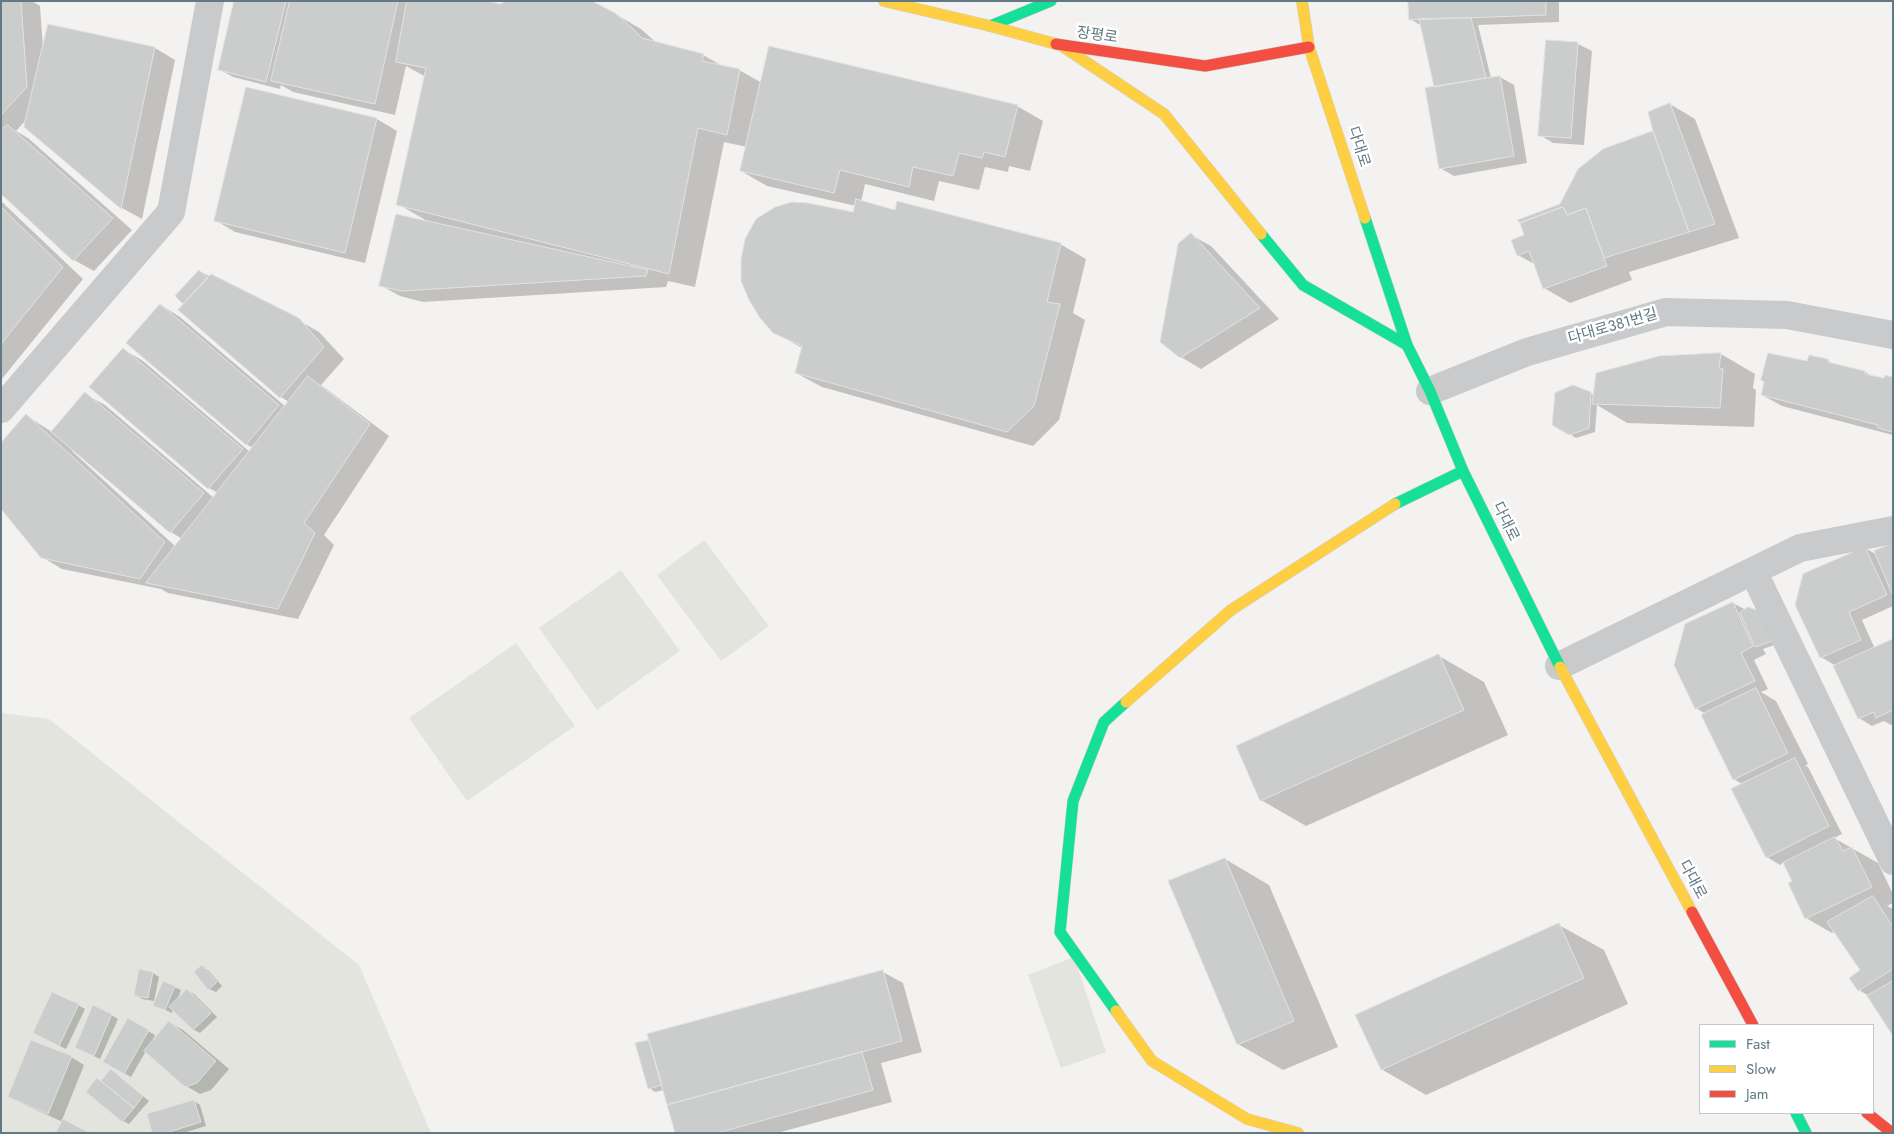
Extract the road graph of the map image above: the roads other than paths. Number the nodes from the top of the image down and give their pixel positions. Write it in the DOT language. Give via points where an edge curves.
graph roads {
  1 [pos="210,1"];
  2 [pos="884,1"];
  3 [pos="1052,1"];
  4 [pos="1302,1"];
  5 [pos="990,26"];
  6 [pos="1062,46"];
  7 [pos="1309,47"];
  8 [pos="1893,335"];
  9 [pos="1407,345"];
  10 [pos="1430,391"];
  11 [pos="1,410"];
  12 [pos="1463,470"];
  13 [pos="1893,530"];
  14 [pos="1753,571"];
  15 [pos="1559,666"];
  16 [pos="1893,861"];
  17 [pos="1752,1024"];
  18 [pos="1796,1114"];
  19 [pos="1868,1114"];
  20 [pos="1298,1133"];
  21 [pos="1806,1133"];
  22 [pos="1892,1133"];
  1 -- 11 [label="street" via="171,212"];
  2 -- 5 [label="street, 장평로"];
  3 -- 5 [label="street"];
  4 -- 7 [label="street, 다대로"];
  5 -- 6 [label="street, 장평로"];
  6 -- 7 [label="street, 장평로" via="1205,66"];
  6 -- 9 [label="street" via="1164,114 1303,285"];
  7 -- 9 [label="street, 다대로"];
  8 -- 10 [label="street, 다대로381번길" via="1787,315 1666,312 1527,352"];
  9 -- 10 [label="street, 다대로"];
  10 -- 12 [label="street, 다대로"];
  12 -- 15 [label="street, 다대로"];
  12 -- 20 [label="street" via="1402,500 1231,610 1104,722 1073,801 1060,932 1152,1061 1247,1119"];
  13 -- 14 [label="street" via="1800,548"];
  14 -- 15 [label="street"];
  14 -- 16 [label="street"];
  15 -- 17 [label="street, 다대로"];
  18 -- 21 [label="street"];
  19 -- 22 [label="street"];
}
